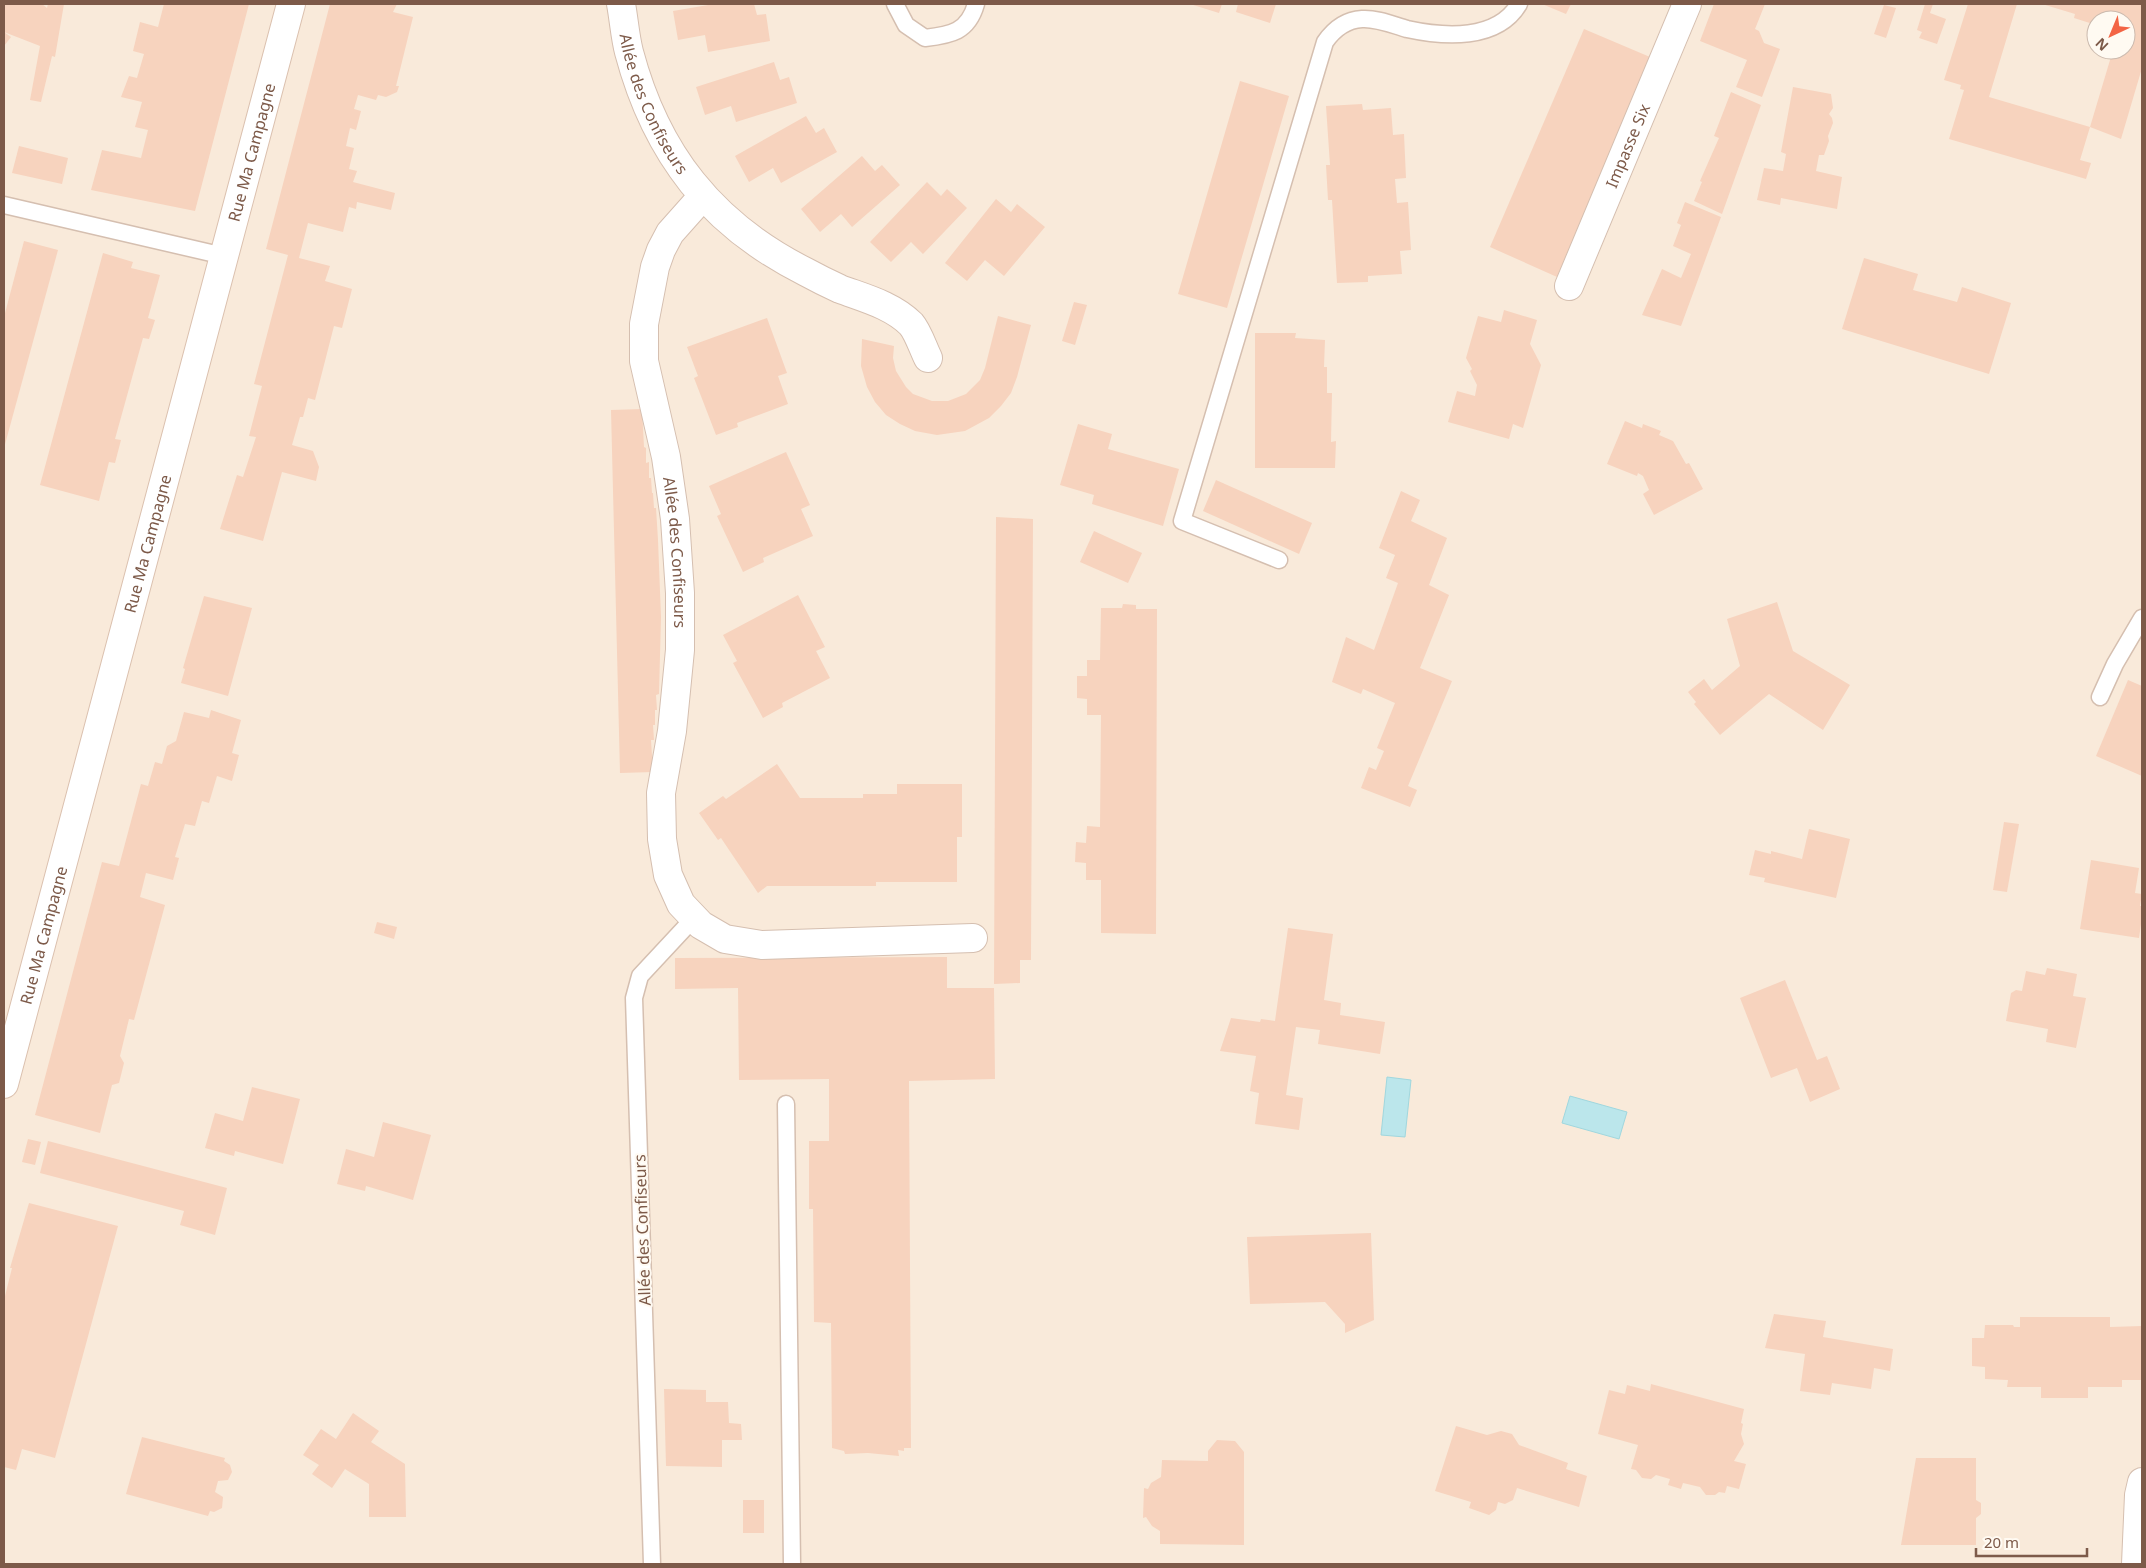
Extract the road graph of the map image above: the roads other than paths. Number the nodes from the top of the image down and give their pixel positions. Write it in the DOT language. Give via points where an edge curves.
graph roads {
  1 [pos="291,4"];
  2 [pos="621,4"];
  3 [pos="896,4"];
  4 [pos="976,4"];
  5 [pos="1519,4"];
  6 [pos="1687,4"];
  7 [pos="702,196"];
  8 [pos="4,206"];
  9 [pos="224,256"];
  10 [pos="1569,286"];
  11 [pos="928,358"];
  12 [pos="1279,560"];
  13 [pos="2142,618"];
  14 [pos="2100,697"];
  15 [pos="694,918"];
  16 [pos="973,938"];
  17 [pos="10,1035"];
  18 [pos="4,1084"];
  19 [pos="786,1104"];
  20 [pos="2142,1482"];
  21 [pos="652,1564"];
  22 [pos="792,1564"];
  23 [pos="2136,1564"];
  1 -- 9 [label="street, Rue Ma Campagne"];
  2 -- 7 [label="street, Allée des Confiseurs" via="629,52 652,116 672,156"];
  3 -- 4 [label="lane" via="906,25 925,38 963,29 974,14"];
  5 -- 12 [label="lane" via="1500,23 1484,30 1462,34 1437,33 1362,19 1335,28 1325,42 1182,521"];
  6 -- 10 [label="street, Impasse Six"];
  7 -- 11 [label="street, Allée des Confiseurs" via="748,237 778,256 838,288 882,304 911,325"];
  7 -- 15 [label="street, Allée des Confiseurs" via="670,233 661,250 644,324 644,361 666,457 675,519 680,593 680,650 672,731 661,792 662,839 668,875 681,904"];
  8 -- 9 [label="lane"];
  9 -- 17 [label="street, Rue Ma Campagne"];
  13 -- 14 [label="lane"];
  15 -- 16 [label="street, Allée des Confiseurs" via="725,939 762,945"];
  15 -- 21 [label="lane, Allée des Confiseurs" via="640,976 634,998"];
  17 -- 18 [label="street, Rue Ma Campagne"];
  19 -- 22 [label="lane"];
  20 -- 23 [label="street" via="2138,1495"];
}
